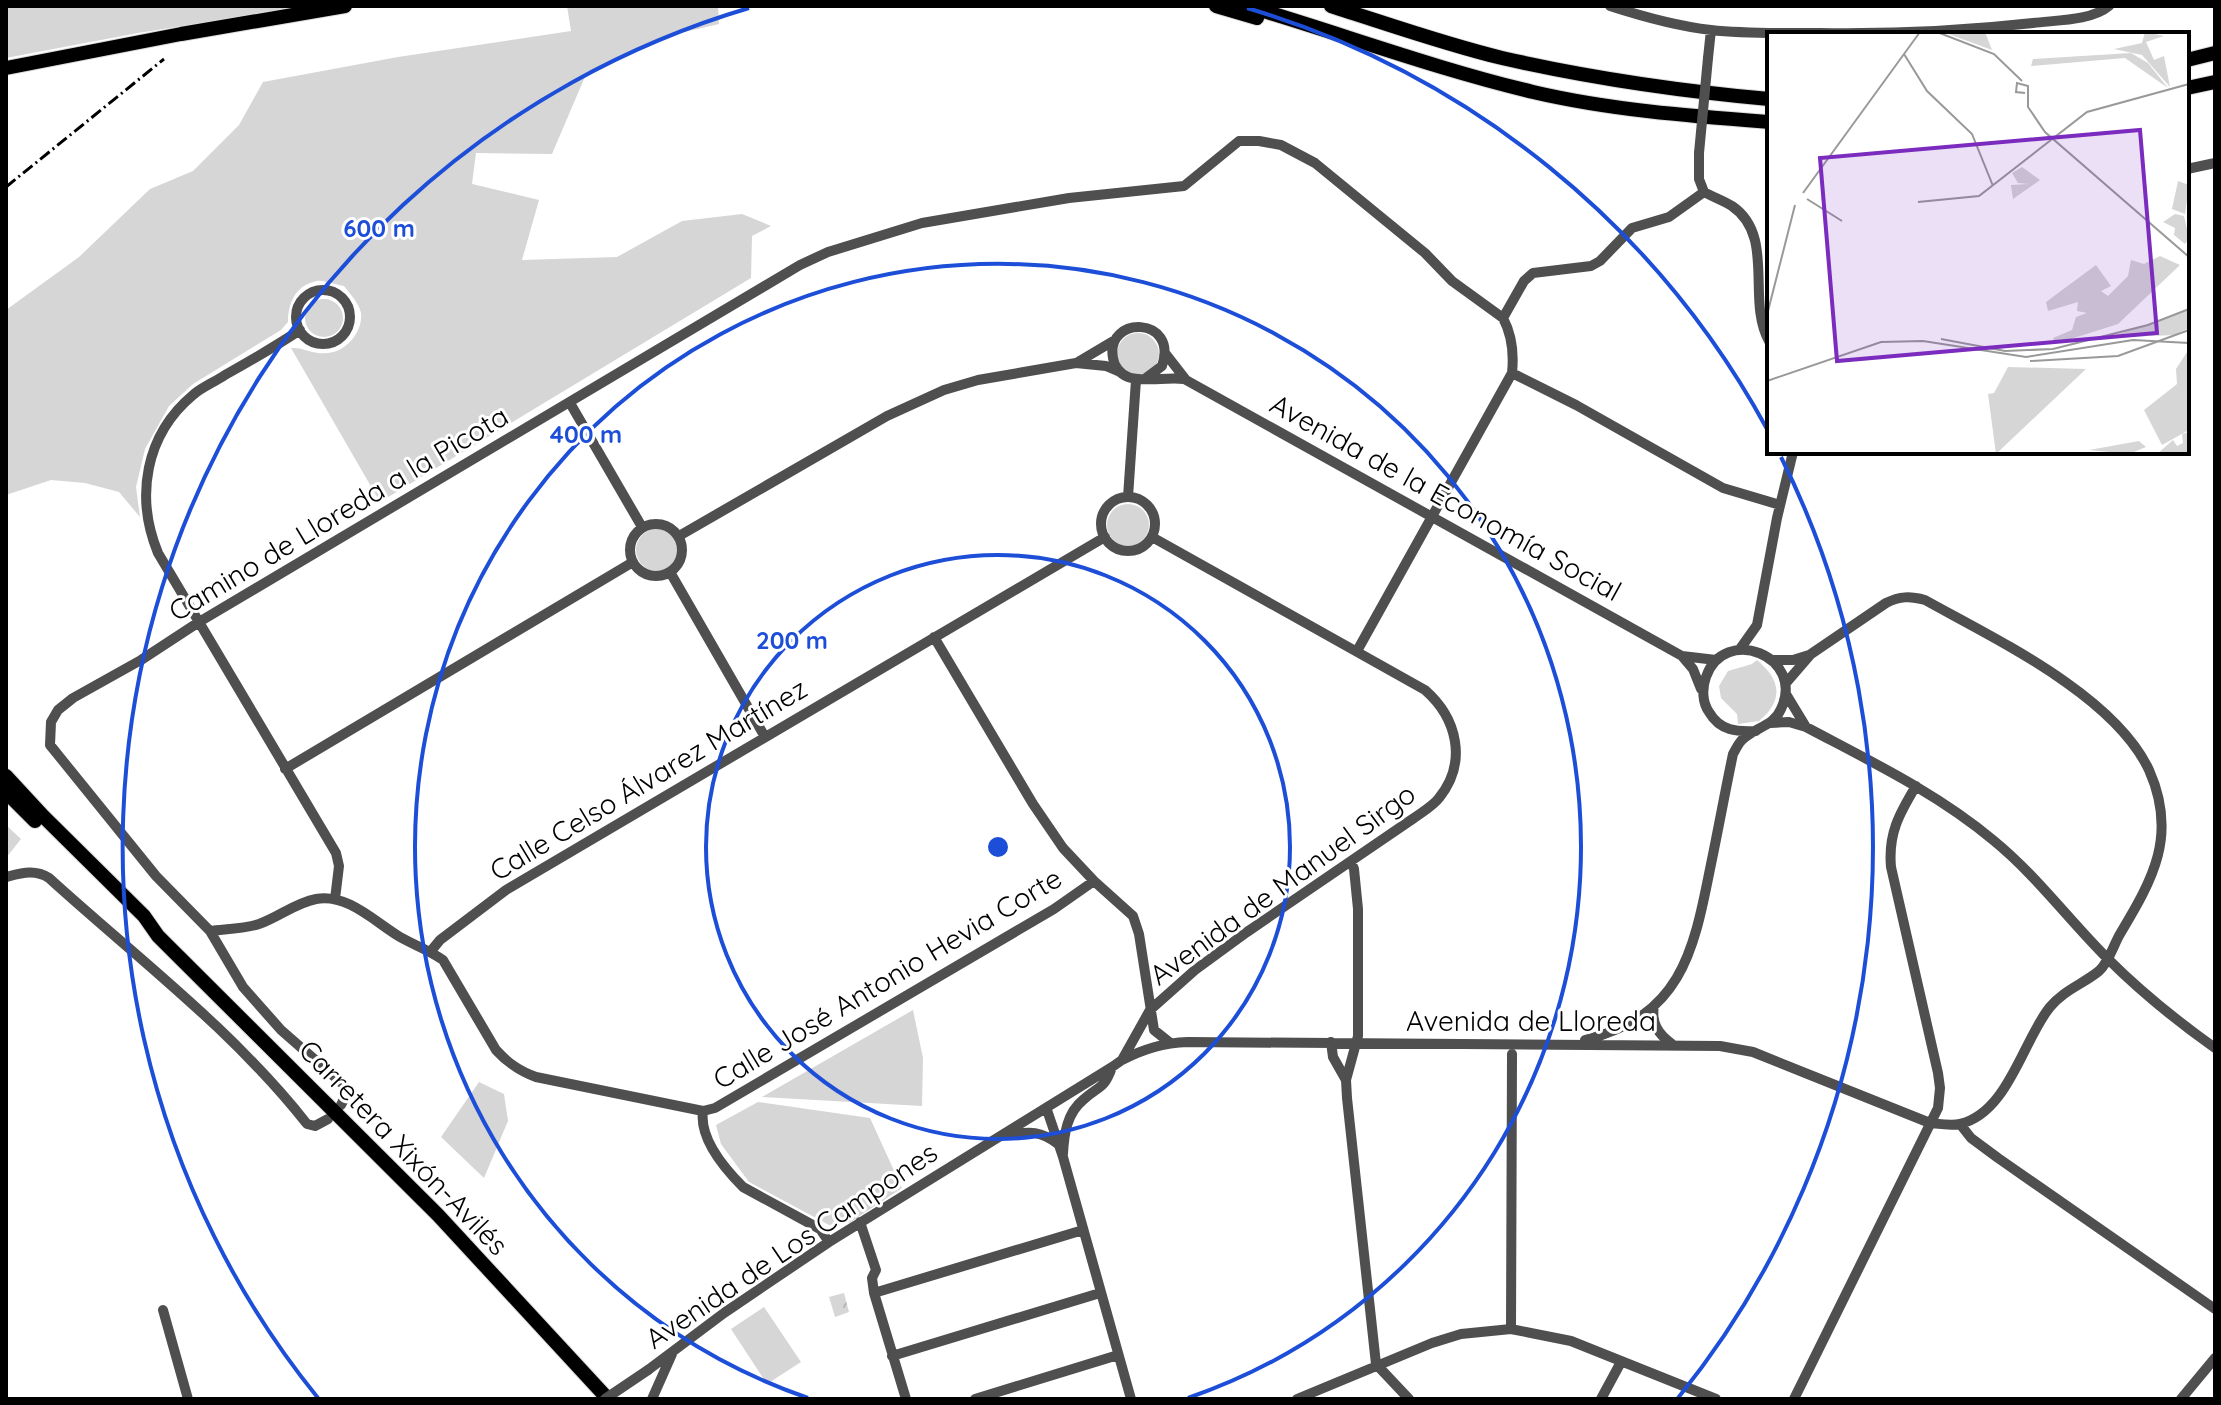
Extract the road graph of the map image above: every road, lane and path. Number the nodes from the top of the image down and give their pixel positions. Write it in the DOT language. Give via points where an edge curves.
graph roads {
  1 [pos="345,6"];
  2 [pos="1216,6"];
  3 [pos="1247,6"];
  4 [pos="1331,6"];
  5 [pos="1610,6"];
  6 [pos="2109,6"];
  7 [pos="1711,30"];
  8 [pos="1767,32"];
  9 [pos="1878,32"];
  10 [pos="2215,53"];
  11 [pos="57,57"];
  12 [pos="2189,60"];
  13 [pos="6,68"];
  14 [pos="6,76"];
  15 [pos="2215,82"];
  16 [pos="2189,88"];
  17 [pos="1535,92"];
  18 [pos="1767,99"];
  19 [pos="1767,122"];
  20 [pos="2215,163"];
  21 [pos="2189,169"];
  22 [pos="1704,192"];
  23 [pos="1503,318"];
  24 [pos="300,330"];
  25 [pos="1767,335"];
  26 [pos="1115,340"];
  27 [pos="1165,353"];
  28 [pos="1076,363"];
  29 [pos="1120,372"];
  30 [pos="1512,373"];
  31 [pos="1141,379"];
  32 [pos="1186,380"];
  33 [pos="570,403"];
  34 [pos="1793,454"];
  35 [pos="1128,497"];
  36 [pos="1780,505"];
  37 [pos="1430,516"];
  38 [pos="642,527"];
  39 [pos="679,536"];
  40 [pos="1105,537"];
  41 [pos="1152,537"];
  42 [pos="633,562"];
  43 [pos="670,572"];
  44 [pos="199,622"];
  45 [pos="1757,625"];
  46 [pos="934,637"];
  47 [pos="1740,649"];
  48 [pos="1357,651"];
  49 [pos="1811,654"];
  50 [pos="1682,656"];
  51 [pos="1768,657"];
  52 [pos="1716,660"];
  53 [pos="1786,688"];
  54 [pos="1703,697"];
  55 [pos="1717,722"];
  56 [pos="1771,723"];
  57 [pos="1806,727"];
  58 [pos="1756,731"];
  59 [pos="765,737"];
  60 [pos="1733,754"];
  61 [pos="285,769"];
  62 [pos="6,776"];
  63 [pos="1916,786"];
  64 [pos="6,792"];
  65 [pos="1351,862"];
  66 [pos="6,877"];
  67 [pos="1094,881"];
  68 [pos="335,899"];
  69 [pos="210,931"];
  70 [pos="158,936"];
  71 [pos="431,951"];
  72 [pos="2108,959"];
  73 [pos="1654,1005"];
  74 [pos="1150,1010"];
  75 [pos="1170,1042"];
  76 [pos="1331,1042"];
  77 [pos="1357,1043"];
  78 [pos="1567,1044"];
  79 [pos="1672,1044"];
  80 [pos="2215,1048"];
  81 [pos="1512,1054"];
  82 [pos="1117,1064"];
  83 [pos="1346,1080"];
  84 [pos="341,1105"];
  85 [pos="1047,1110"];
  86 [pos="703,1111"];
  87 [pos="328,1119"];
  88 [pos="1930,1123"];
  89 [pos="1960,1124"];
  90 [pos="1004,1136"];
  91 [pos="1058,1145"];
  92 [pos="1063,1157"];
  93 [pos="860,1222"];
  94 [pos="1083,1230"];
  95 [pos="829,1242"];
  96 [pos="874,1293"];
  97 [pos="1100,1293"];
  98 [pos="2215,1309"];
  99 [pos="163,1310"];
  100 [pos="1511,1329"];
  101 [pos="673,1352"];
  102 [pos="1118,1355"];
  103 [pos="892,1356"];
  104 [pos="2215,1358"];
  105 [pos="1621,1362"];
  106 [pos="1376,1364"];
  107 [pos="188,1399"];
  108 [pos="607,1399"];
  109 [pos="652,1399"];
  110 [pos="906,1399"];
  111 [pos="975,1399"];
  112 [pos="1131,1399"];
  113 [pos="1297,1399"];
  114 [pos="1409,1399"];
  115 [pos="1601,1399"];
  116 [pos="1716,1399"];
  117 [pos="1794,1399"];
  118 [pos="2181,1399"];
  1 -- 11 [label="highway"];
  2 -- 17 [label="highway" via="1421,70 1489,88"];
  3 -- 17 [label="highway"];
  4 -- 18 [label="highway" via="1561,71 1677,91"];
  5 -- 7 [label="street"];
  6 -- 9 [label="street" via="2067,19 1961,31"];
  7 -- 8 [label="street"];
  7 -- 22 [label="street, bridge" via="1699,153"];
  10 -- 12 [label="highway"];
  11 -- 13 [label="highway"];
  11 -- 14 [label="highway"];
  15 -- 16 [label="highway"];
  17 -- 19 [label="highway" via="1615,107"];
  20 -- 21 [label="street"];
  22 -- 23 [label="street" via="1669,217 1632,228 1591,266 1533,273"];
  22 -- 25 [label="street" via="1732,206 1753,232 1760,315"];
  23 -- 30 [label="street" via="1514,358"];
  23 -- 33 [label="street, Camino de Lloreda a la Picota" via="1315,163 1281,145 1239,141 1184,186 1069,198 922,223 828,252"];
  24 -- 24 [label="street" via="321,343 338,339 350,318 345,302 331,291 313,292 299,304"];
  24 -- 44 [label="street" via="194,394 169,421 151,457 145,495 151,536"];
  26 -- 27 [label="street" via="1130,328 1148,328 1162,339"];
  26 -- 28 [label="street"];
  26 -- 29 [label="street" via="1112,356"];
  27 -- 31 [label="street" via="1158,372"];
  27 -- 32 [label="street, Avenida de la Economía Social"];
  28 -- 29 [label="street"];
  28 -- 39 [label="street" via="978,380 915,402"];
  29 -- 31 [label="street"];
  30 -- 36 [label="street" via="1723,488"];
  30 -- 37 [label="street"];
  31 -- 32 [label="street, Avenida de la Economía Social"];
  31 -- 35 [label="street"];
  32 -- 37 [label="street, Avenida de la Economía Social"];
  33 -- 38 [label="street"];
  33 -- 44 [label="street, Camino de Lloreda a la Picota"];
  34 -- 36 [label="street"];
  35 -- 40 [label="street" via="1105,511"];
  35 -- 41 [label="street" via="1143,502 1153,514"];
  36 -- 45 [label="street"];
  37 -- 48 [label="street"];
  37 -- 50 [label="street, Avenida de la Economía Social"];
  38 -- 39 [label="street" via="658,523"];
  38 -- 42 [label="street" via="630,547"];
  39 -- 43 [label="street" via="683,552"];
  40 -- 41 [label="street" via="1124,551 1140,548"];
  40 -- 46 [label="street, Calle Celso Álvarez Martínez"];
  41 -- 48 [label="street, Avenida de Manuel Sirgo"];
  42 -- 43 [label="street" via="654,576"];
  42 -- 61 [label="street"];
  43 -- 59 [label="street"];
  44 -- 61 [label="street"];
  44 -- 69 [label="street, Camino de Lloreda a la Picota" via="73,698 58,710 48,737 156,876"];
  45 -- 47 [label="street"];
  45 -- 51 [label="street"];
  46 -- 59 [label="street, Calle Celso Álvarez Martínez"];
  46 -- 67 [label="street" via="1033,804"];
  47 -- 51 [label="street"];
  47 -- 52 [label="street"];
  48 -- 65 [label="street, Avenida de Manuel Sirgo" via="1436,699 1451,722 1457,748 1452,774 1438,800"];
  49 -- 51 [label="street" via="1793,660"];
  49 -- 53 [label="street"];
  49 -- 72 [label="street" via="1886,603 1913,596 2019,653 2124,732 2155,786 2161,841 2159,860"];
  50 -- 52 [label="street, Avenida de la Economía Social"];
  50 -- 54 [label="street"];
  51 -- 53 [label="street" via="1781,671"];
  52 -- 54 [label="street" via="1704,681"];
  53 -- 56 [label="street" via="1780,713"];
  53 -- 57 [label="street"];
  54 -- 55 [label="street"];
  55 -- 58 [label="street" via="1737,732"];
  55 -- 60 [label="street"];
  56 -- 57 [label="street"];
  56 -- 58 [label="street"];
  57 -- 63 [label="street"];
  58 -- 60 [label="street"];
  59 -- 71 [label="street, Calle Celso Álvarez Martínez" via="506,890"];
  60 -- 73 [label="street" via="1692,950"];
  61 -- 68 [label="street" via="336,853"];
  62 -- 70 [label="highway"];
  63 -- 72 [label="street" via="1995,841"];
  63 -- 88 [label="street" via="1897,818 1889,850 1938,1073 1939,1099"];
  64 -- 70 [label="highway"];
  65 -- 74 [label="street, Avenida de Manuel Sirgo" via="1195,970"];
  65 -- 77 [label="street" via="1358,909"];
  66 -- 87 [label="street" via="40,872 49,878 201,1010 307,1124"];
  67 -- 74 [label="street" via="1133,916"];
  67 -- 86 [label="street, Calle José Antonio Hevia Corte"];
  68 -- 69 [label="street" via="287,909 259,924"];
  68 -- 71 [label="street"];
  69 -- 84 [label="street, Camino de Lloreda a la Picota" via="243,987 281,1030 345,1086"];
  70 -- 108 [label="highway, Carretera Xixón-Avilés" via="438,1215"];
  71 -- 86 [label="street" via="443,960 496,1050 521,1072"];
  72 -- 80 [label="street"];
  72 -- 89 [label="street" via="2101,970 2051,1005 2004,1089 1975,1118"];
  73 -- 78 [label="street" via="1622,1028"];
  73 -- 79 [label="street" via="1656,1029"];
  74 -- 75 [label="street, Avenida de Manuel Sirgo" via="1154,1030"];
  74 -- 82 [label="street, Avenida de Manuel Sirgo"];
  75 -- 76 [label="street, Avenida de Lloreda"];
  75 -- 82 [label="street, Avenida de Lloreda"];
  76 -- 77 [label="street, Avenida de Lloreda"];
  76 -- 83 [label="street"];
  77 -- 78 [label="street, Avenida de Lloreda"];
  77 -- 83 [label="street"];
  78 -- 79 [label="street, Avenida de Lloreda"];
  79 -- 88 [label="street, Avenida de Lloreda" via="1753,1052"];
  81 -- 100 [label="street"];
  82 -- 85 [label="street, Avenida de Manuel Sirgo"];
  82 -- 92 [label="street" via="1106,1084 1069,1116"];
  83 -- 106 [label="street"];
  85 -- 90 [label="street, Avenida de Los Campones"];
  85 -- 91 [label="street"];
  86 -- 95 [label="street" via="705,1133 733,1177 820,1229"];
  88 -- 89 [label="street, Avenida de Lloreda"];
  88 -- 117 [label="street"];
  89 -- 98 [label="street" via="1998,1158"];
  90 -- 91 [label="street" via="1032,1131"];
  90 -- 93 [label="street, Avenida de Los Campones"];
  91 -- 92 [label="street"];
  92 -- 94 [label="street"];
  93 -- 95 [label="street, Avenida de Los Campones"];
  93 -- 96 [label="street" via="876,1270"];
  94 -- 96 [label="street"];
  94 -- 97 [label="street"];
  95 -- 101 [label="street, Avenida de Los Campones"];
  96 -- 103 [label="street"];
  97 -- 102 [label="street"];
  97 -- 103 [label="street"];
  99 -- 107 [label="street"];
  100 -- 105 [label="street" via="1571,1341"];
  100 -- 106 [label="street" via="1461,1334"];
  101 -- 108 [label="street, Avenida de Los Campones, bridge"];
  101 -- 109 [label="street"];
  102 -- 111 [label="street"];
  102 -- 112 [label="street"];
  103 -- 110 [label="street"];
  104 -- 118 [label="street"];
  105 -- 115 [label="street"];
  105 -- 116 [label="street"];
  106 -- 113 [label="street"];
  106 -- 114 [label="street"];
}
